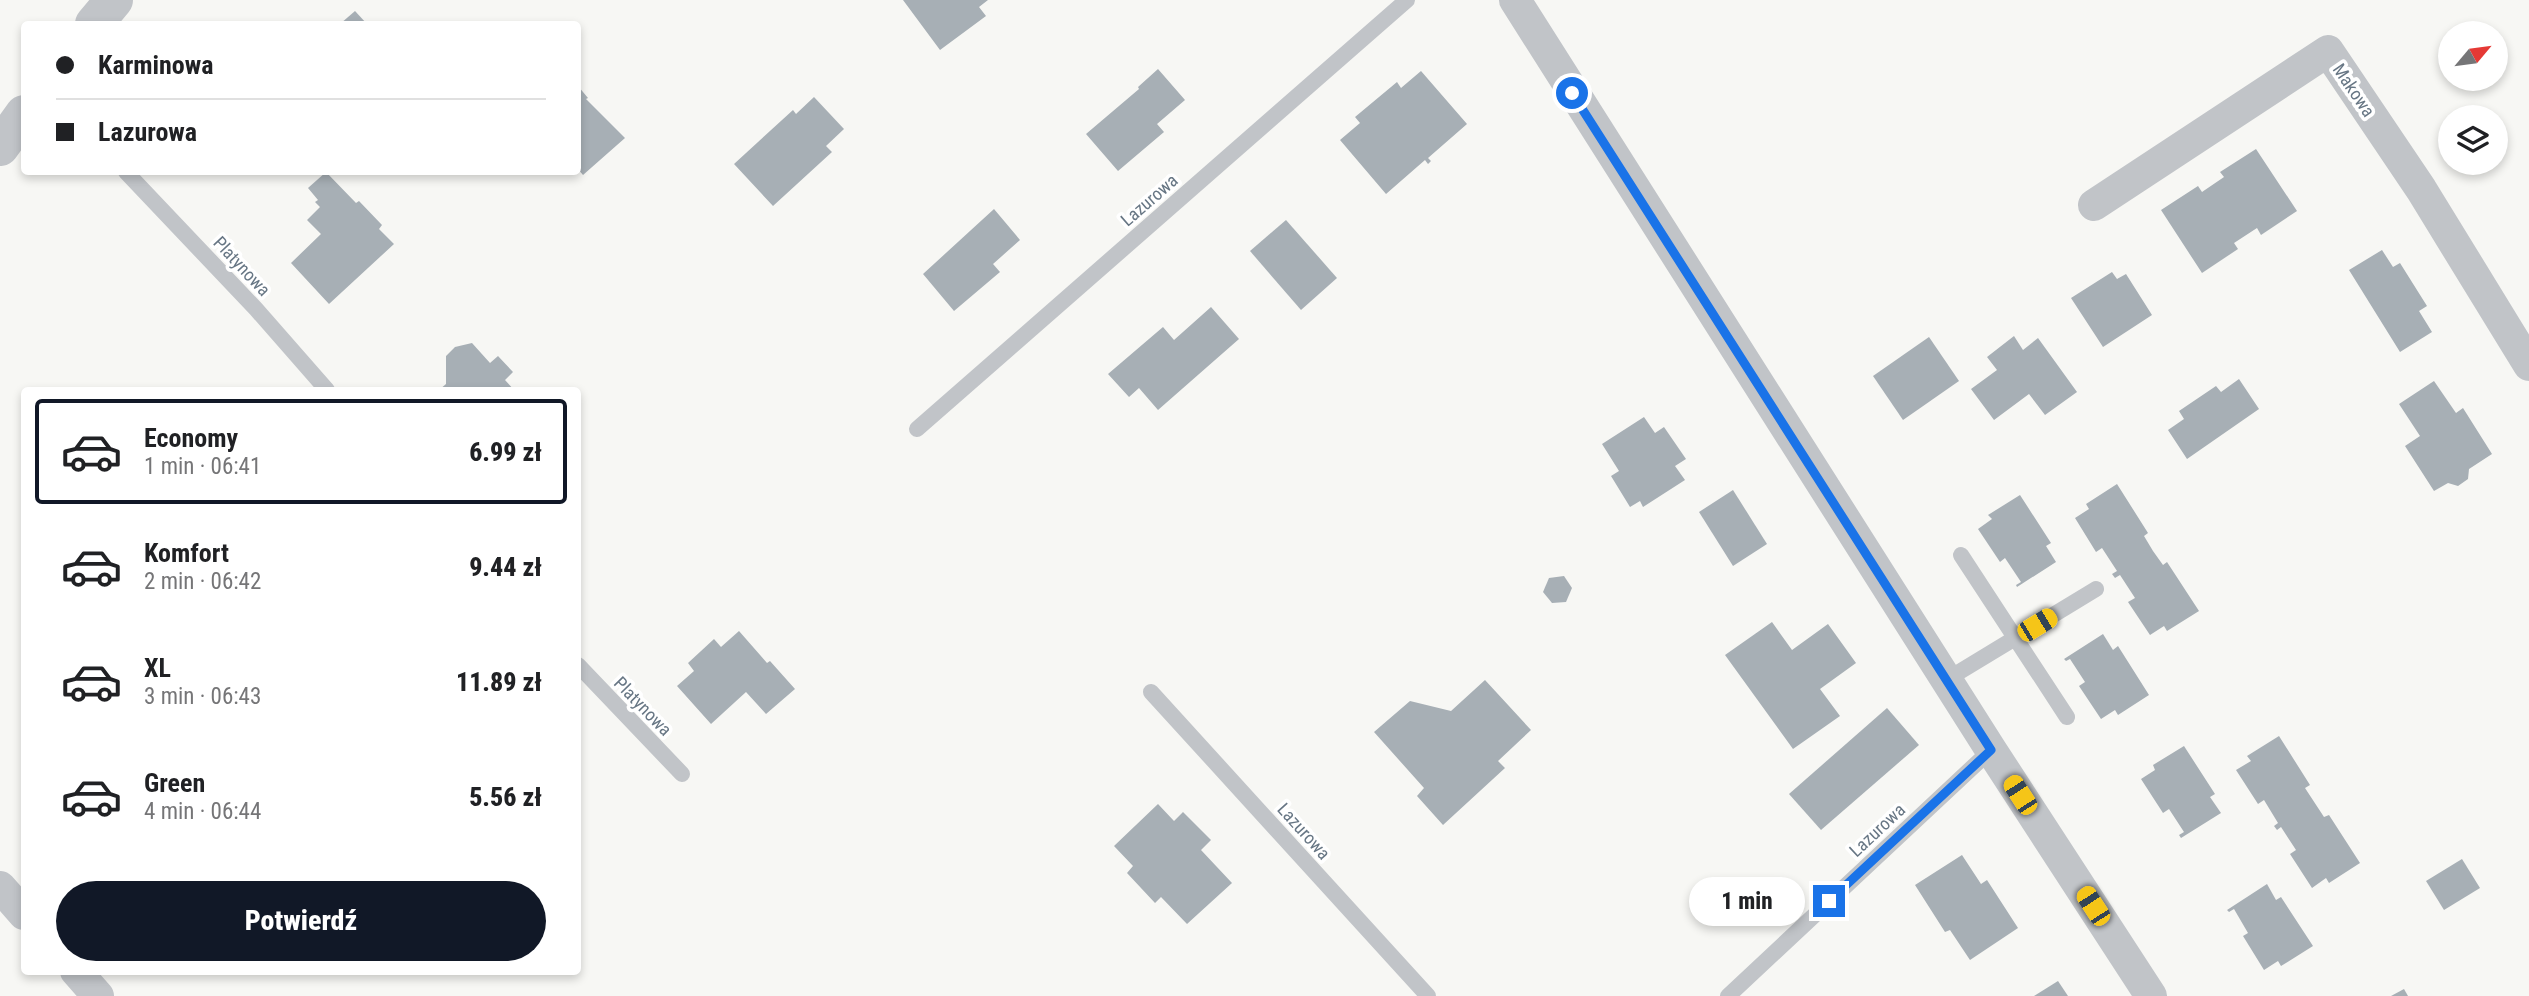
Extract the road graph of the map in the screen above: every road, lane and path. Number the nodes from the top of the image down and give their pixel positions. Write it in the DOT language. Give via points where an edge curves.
graph roads {
  1 [pos="114,0"];
  2 [pos="1407,0"];
  3 [pos="1515,0"];
  4 [pos="96,21"];
  5 [pos="21,118"];
  6 [pos="0,147"];
  7 [pos="129,175"];
  8 [pos="2094,205"];
  9 [pos="2529,365"];
  10 [pos="324,387"];
  11 [pos="917,429"];
  12 [pos="1961,555"];
  13 [pos="2096,589"];
  14 [pos="2017,637"];
  15 [pos="581,668"];
  16 [pos="1946,680"];
  17 [pos="1152,692"];
  18 [pos="2067,717"];
  19 [pos="1991,750"];
  20 [pos="681,774"];
  21 [pos="0,887"];
  22 [pos="21,911"];
  23 [pos="80,975"];
  24 [pos="98,996"];
  25 [pos="1428,996"];
  26 [pos="1728,996"];
  27 [pos="2151,996"];
  1 -- 4 [label="street"];
  2 -- 11 [label="lane, Lazurowa"];
  3 -- 16 [label="street"];
  5 -- 6 [label="street"];
  7 -- 10 [label="lane, Platynowa"];
  8 -- 9 [label="street, Makowa" via="2328,51 2421,189"];
  12 -- 14 [label="lane"];
  13 -- 14 [label="lane"];
  14 -- 16 [label="lane"];
  14 -- 18 [label="lane"];
  15 -- 20 [label="lane, Platynowa"];
  16 -- 19 [label="street"];
  17 -- 25 [label="lane, Lazurowa"];
  19 -- 26 [label="lane, Lazurowa"];
  19 -- 27 [label="street"];
  21 -- 22 [label="street"];
  23 -- 24 [label="street"];
}
